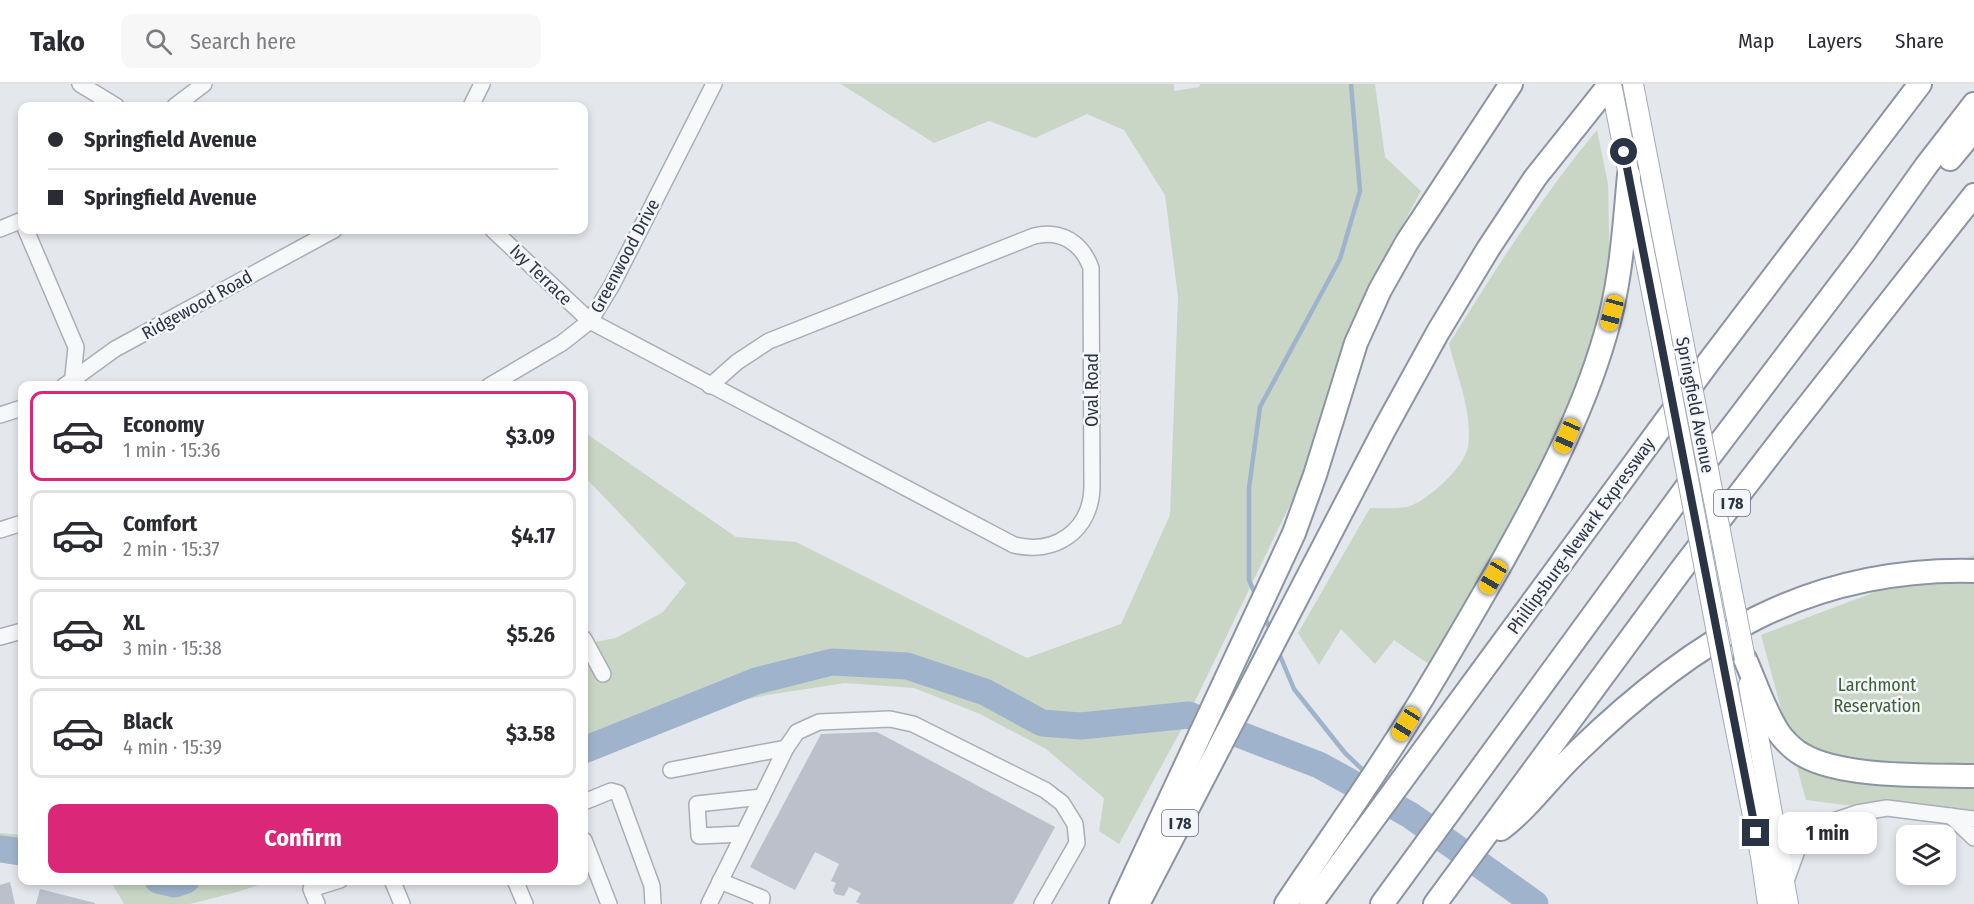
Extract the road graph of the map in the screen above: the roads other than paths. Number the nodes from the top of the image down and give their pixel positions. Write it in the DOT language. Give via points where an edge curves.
graph roads {
  1 [pos="80,84"];
  2 [pos="204,84"];
  3 [pos="482,84"];
  4 [pos="714,84"];
  5 [pos="1511,84"];
  6 [pos="1611,84"];
  7 [pos="1633,84"];
  8 [pos="1920,84"];
  9 [pos="91,102"];
  10 [pos="109,102"];
  11 [pos="180,102"];
  12 [pos="473,102"];
  13 [pos="1974,104"];
  14 [pos="1974,130"];
  15 [pos="1629,175"];
  16 [pos="1974,195"];
  17 [pos="18,222"];
  18 [pos="0,229"];
  19 [pos="28,234"];
  20 [pos="327,234"];
  21 [pos="497,234"];
  22 [pos="1864,253"];
  23 [pos="590,321"];
  24 [pos="70,381"];
  25 [pos="74,381"];
  26 [pos="497,381"];
  27 [pos="710,386"];
  28 [pos="18,409"];
  29 [pos="0,415"];
  30 [pos="18,524"];
  31 [pos="0,530"];
  32 [pos="1974,571"];
  33 [pos="18,632"];
  34 [pos="0,637"];
  35 [pos="588,646"];
  36 [pos="1745,659"];
  37 [pos="603,674"];
  38 [pos="786,748"];
  39 [pos="671,770"];
  40 [pos="1974,776"];
  41 [pos="762,797"];
  42 [pos="588,800"];
  43 [pos="1951,816"];
  44 [pos="1974,819"];
  45 [pos="1504,820"];
  46 [pos="743,834"];
  47 [pos="1974,838"];
  48 [pos="588,850"];
  49 [pos="720,881"];
  50 [pos="1785,884"];
  51 [pos="326,885"];
  52 [pos="394,885"];
  53 [pos="517,885"];
  54 [pos="317,904"];
  55 [pos="402,904"];
  56 [pos="525,904"];
  57 [pos="609,904"];
  58 [pos="653,904"];
  59 [pos="709,904"];
  60 [pos="761,904"];
  61 [pos="1042,904"];
  62 [pos="1121,904"];
  63 [pos="1138,904"];
  64 [pos="1286,904"];
  65 [pos="1311,904"];
  66 [pos="1382,904"];
  67 [pos="1436,904"];
  68 [pos="1768,904"];
  69 [pos="1788,904"];
  1 -- 9 [label="street"];
  1 -- 10 [label="street"];
  2 -- 11 [label="street"];
  3 -- 12 [label="street"];
  4 -- 23 [label="street, Greenwood Drive"];
  5 -- 62 [label="highway" via="1380,290 1356,343 1304,507"];
  6 -- 15 [label="main road, Springfield Avenue"];
  6 -- 63 [label="highway, I 78" via="1556,149 1449,313 1384,430"];
  7 -- 36 [label="main road, Springfield Avenue, bridge"];
  8 -- 65 [label="highway, Phillipsburg-Newark Expressway" via="1724,341"];
  13 -- 22 [label="highway, I 78"];
  14 -- 22 [label="highway"];
  15 -- 64 [label="highway" via="1617,291 1603,345 1560,452 1439,670"];
  15 -- 68 [label="main road, Springfield Avenue, bridge"];
  16 -- 45 [label="highway, I 78" via="1687,562"];
  17 -- 18 [label="street"];
  19 -- 24 [label="street" via="76,347"];
  20 -- 25 [label="street, Ridgewood Road" via="116,350"];
  21 -- 23 [label="street, Ivy Terrace"];
  22 -- 66 [label="highway, I 78" via="1694,477"];
  23 -- 26 [label="street, Greenwood Drive" via="562,343"];
  23 -- 27 [label="street, Oval Road"];
  27 -- 27 [label="street, Oval Road" via="769,341 1034,236 1066,237 1078,245 1091,268 1092,496 1084,519 1072,534 1050,545 1014,545"];
  28 -- 29 [label="street"];
  30 -- 31 [label="street"];
  32 -- 45 [label="highway" via="1920,572 1864,580 1808,596 1732,630 1685,658 1632,700 1575,753 1522,813"];
  33 -- 34 [label="street"];
  35 -- 37 [label="street"];
  36 -- 40 [label="highway" via="1774,724 1801,755 1826,765 1863,771"];
  36 -- 50 [label="main road, Springfield Avenue"];
  38 -- 39 [label="street"];
  38 -- 41 [label="street"];
  38 -- 61 [label="street" via="797,732 819,723 890,719 913,724 1045,789 1062,803 1075,824 1077,843"];
  41 -- 46 [label="street"];
  41 -- 46 [label="street" via="697,804 699,836"];
  42 -- 58 [label="street" via="611,791 618,793 652,886"];
  43 -- 44 [label="street"];
  43 -- 47 [label="street"];
  43 -- 50 [label="street" via="1887,808 1818,825 1799,845"];
  45 -- 67 [label="highway" via="1476,848"];
  46 -- 49 [label="street"];
  48 -- 57 [label="street"];
  49 -- 59 [label="street"];
  49 -- 60 [label="street" via="762,898"];
  50 -- 69 [label="main road, Springfield Avenue"];
  51 -- 54 [label="street" via="311,890"];
  52 -- 55 [label="street"];
  53 -- 56 [label="street"];
}
